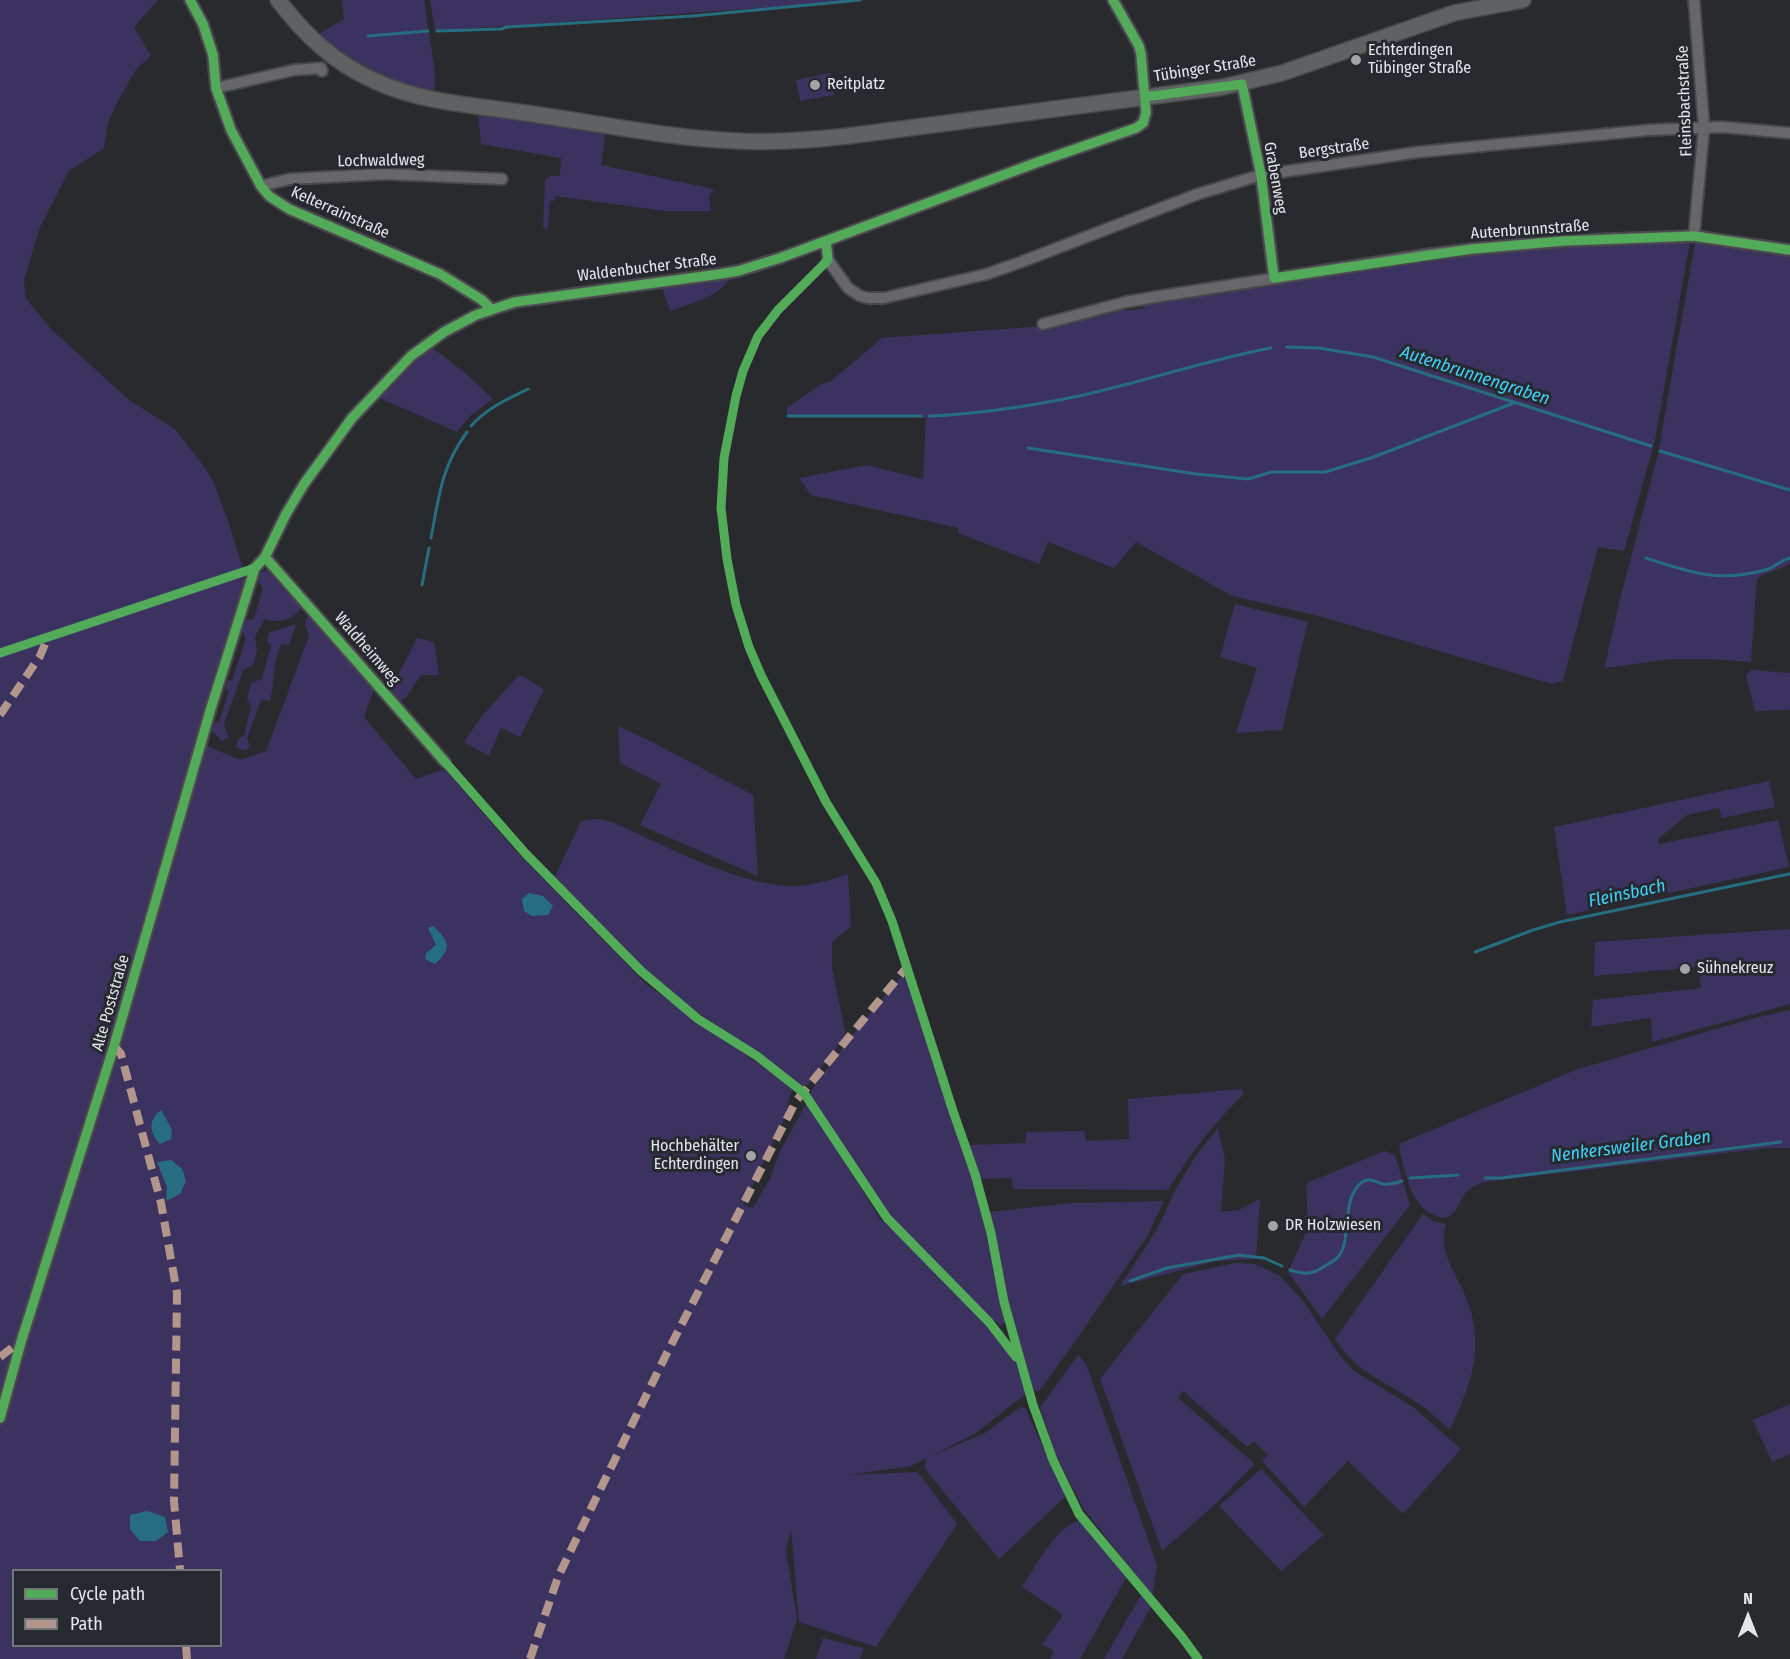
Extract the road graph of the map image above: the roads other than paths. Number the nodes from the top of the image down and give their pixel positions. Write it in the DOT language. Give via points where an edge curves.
graph roads {
  1 [pos="190,0"];
  2 [pos="278,0"];
  3 [pos="1113,0"];
  4 [pos="1523,0"];
  5 [pos="1694,0"];
  6 [pos="322,71"];
  7 [pos="1242,84"];
  8 [pos="216,88"];
  9 [pos="1144,97"];
  10 [pos="1704,127"];
  11 [pos="1790,133"];
  12 [pos="1261,175"];
  13 [pos="502,179"];
  14 [pos="261,186"];
  15 [pos="1694,236"];
  16 [pos="826,241"];
  17 [pos="1790,250"];
  18 [pos="1274,278"];
  19 [pos="491,309"];
  20 [pos="1043,324"];
  21 [pos="265,557"];
  22 [pos="247,596"];
  23 [pos="445,762"];
  24 [pos="0,1418"];
  1 -- 8 [label="street, Kelterrainstraße" via="213,55"];
  2 -- 9 [label="main road, Tübinger Straße" via="312,39 345,66 386,86 423,97 701,138 777,141 848,136"];
  3 -- 9 [label="street, Waldenbucher Straße" via="1139,46"];
  4 -- 7 [label="main road, Tübinger Straße" via="1454,14"];
  5 -- 10 [label="street, Fleinsbachstraße"];
  6 -- 8 [label="street" via="294,70"];
  7 -- 9 [label="main road, Tübinger Straße"];
  7 -- 12 [label="street, Grabenweg"];
  8 -- 14 [label="street, Kelterrainstraße" via="231,130"];
  9 -- 16 [label="street, Waldenbucher Straße" via="1146,118 1136,129"];
  10 -- 11 [label="street, Bergstraße"];
  10 -- 12 [label="street, Bergstraße" via="1431,151"];
  10 -- 15 [label="street, Fleinsbachstraße"];
  12 -- 16 [label="street, Bergstraße" via="1198,194 1004,268 884,298 860,296 848,288 828,260"];
  12 -- 18 [label="street, Grabenweg"];
  13 -- 14 [label="street, Lochwaldweg" via="386,174 290,179"];
  14 -- 19 [label="street, Kelterrainstraße" via="268,196 289,209 440,274"];
  15 -- 17 [label="street, Autenbrunnstraße"];
  15 -- 18 [label="street, Autenbrunnstraße" via="1472,249"];
  16 -- 19 [label="street, Waldenbucher Straße" via="738,271 529,299"];
  18 -- 20 [label="street, Autenbrunnstraße" via="1126,302"];
  19 -- 21 [label="street, Waldenbucher Straße" via="429,342 374,394 304,484"];
  21 -- 22 [label="street, Waldenbucher Straße" via="255,568"];
  21 -- 23 [label="street, Waldheimweg"];
  22 -- 24 [label="street, Alte Poststraße"];
}
